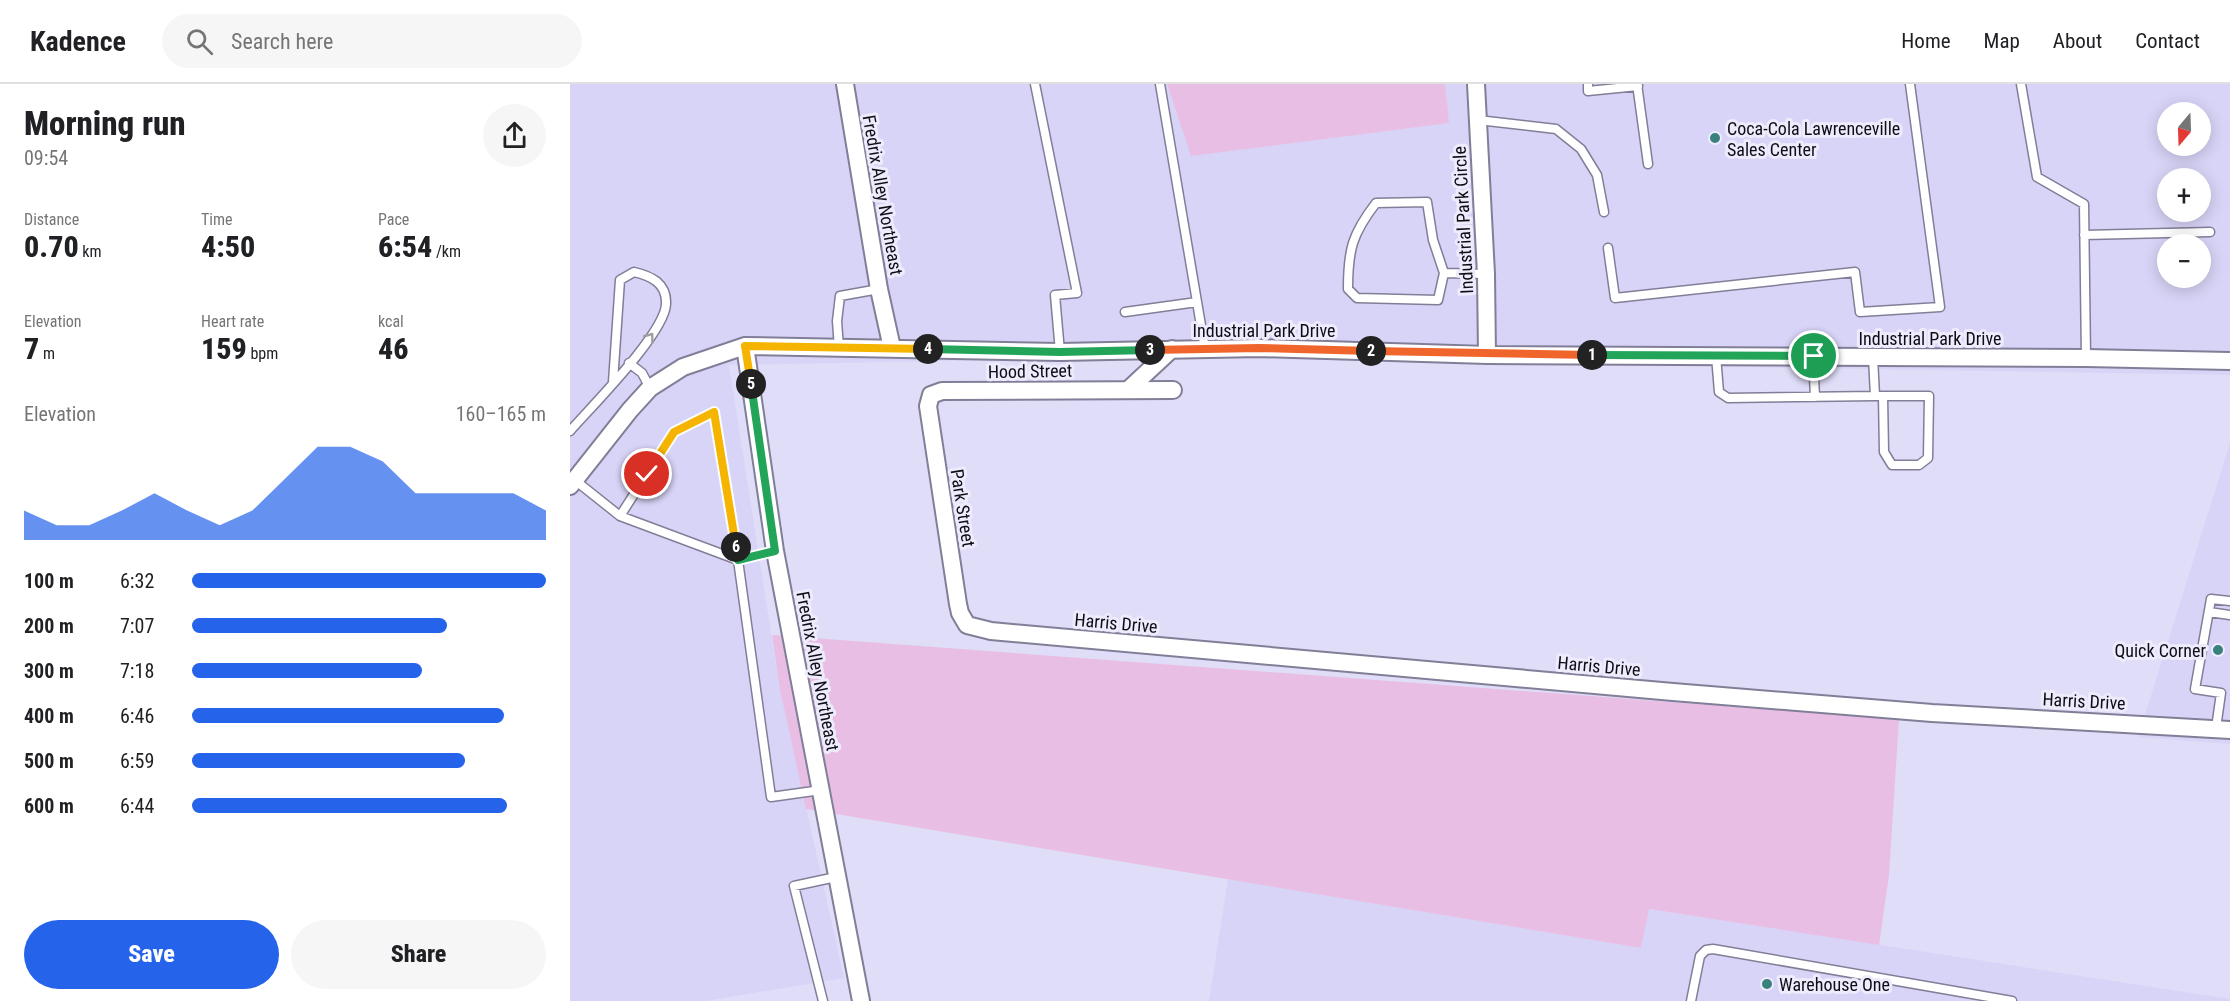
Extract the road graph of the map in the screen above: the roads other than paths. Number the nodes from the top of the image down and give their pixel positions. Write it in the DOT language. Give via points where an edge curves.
graph roads {
  1 [pos="844,84"];
  2 [pos="1035,84"];
  3 [pos="1160,84"];
  4 [pos="1476,84"];
  5 [pos="1588,84"];
  6 [pos="1910,84"];
  7 [pos="2021,84"];
  8 [pos="1638,85"];
  9 [pos="1477,120"];
  10 [pos="1648,164"];
  11 [pos="1604,212"];
  12 [pos="2210,232"];
  13 [pos="2084,235"];
  14 [pos="1608,248"];
  15 [pos="1444,273"];
  16 [pos="1486,274"];
  17 [pos="879,289"];
  18 [pos="1197,302"];
  19 [pos="1125,312"];
  20 [pos="745,346"];
  21 [pos="839,348"];
  22 [pos="892,348"];
  23 [pos="1172,349"];
  24 [pos="1205,349"];
  25 [pos="1060,352"];
  26 [pos="1487,355"];
  27 [pos="1716,356"];
  28 [pos="1814,356"];
  29 [pos="1873,357"];
  30 [pos="2086,358"];
  31 [pos="2230,361"];
  32 [pos="629,363"];
  33 [pos="613,382"];
  34 [pos="650,388"];
  35 [pos="1129,389"];
  36 [pos="1173,390"];
  37 [pos="932,395"];
  38 [pos="1879,396"];
  39 [pos="1815,397"];
  40 [pos="574,421"];
  41 [pos="570,431"];
  42 [pos="573,484"];
  43 [pos="620,516"];
  44 [pos="775,551"];
  45 [pos="738,560"];
  46 [pos="2230,601"];
  47 [pos="2209,612"];
  48 [pos="2230,615"];
  49 [pos="967,625"];
  50 [pos="2226,693"];
  51 [pos="2223,729"];
  52 [pos="821,790"];
  53 [pos="836,877"];
  54 [pos="823,1001"];
  55 [pos="861,1001"];
  56 [pos="1691,1001"];
  57 [pos="2012,1001"];
  1 -- 17 [label="street, Fredrix Alley Northeast"];
  2 -- 25 [label="lane" via="1077,293 1056,295"];
  3 -- 18 [label="lane"];
  4 -- 9 [label="street, Industrial Park Circle"];
  5 -- 8 [label="lane" via="1588,92"];
  6 -- 14 [label="lane" via="1940,308 1860,312 1855,272 1615,298"];
  7 -- 13 [label="lane" via="2037,177 2084,204"];
  8 -- 10 [label="lane"];
  9 -- 11 [label="lane" via="1556,129 1581,149 1597,175"];
  9 -- 16 [label="street, Industrial Park Circle"];
  12 -- 13 [label="lane"];
  13 -- 30 [label="lane"];
  15 -- 15 [label="lane" via="1438,300 1357,298 1348,289 1353,241 1376,203 1426,202"];
  15 -- 16 [label="lane"];
  16 -- 26 [label="street, Industrial Park Circle"];
  17 -- 21 [label="lane" via="840,296"];
  17 -- 22 [label="street, Fredrix Alley Northeast"];
  18 -- 19 [label="lane"];
  18 -- 24 [label="lane"];
  20 -- 21 [label="street, Industrial Park Drive"];
  20 -- 34 [label="street, Industrial Park Drive" via="683,367"];
  20 -- 44 [label="street, Fredrix Alley Northeast"];
  21 -- 22 [label="street, Industrial Park Drive"];
  22 -- 25 [label="street, Industrial Park Drive"];
  23 -- 24 [label="street, Industrial Park Drive"];
  23 -- 25 [label="street, Industrial Park Drive"];
  23 -- 35 [label="street"];
  24 -- 26 [label="street, Industrial Park Drive"];
  26 -- 27 [label="street, Industrial Park Drive"];
  27 -- 28 [label="street, Industrial Park Drive"];
  27 -- 39 [label="lane" via="1719,392 1728,398"];
  28 -- 29 [label="street, Industrial Park Drive"];
  28 -- 39 [label="lane"];
  29 -- 30 [label="street, Industrial Park Drive"];
  29 -- 38 [label="lane"];
  30 -- 31 [label="street, Industrial Park Drive"];
  32 -- 33 [label="lane"];
  32 -- 33 [label="lane, one-way" via="653,335 666,304 658,280 634,272 620,280"];
  32 -- 34 [label="lane" via="642,373"];
  33 -- 40 [label="lane"];
  34 -- 42 [label="street, Industrial Park Drive"];
  35 -- 36 [label="street, Hood Street"];
  35 -- 37 [label="street, Hood Street"];
  37 -- 49 [label="street, Park Street" via="928,406 958,604"];
  38 -- 38 [label="lane" via="1929,396 1928,458 1918,465 1892,465 1884,452"];
  38 -- 39 [label="lane"];
  40 -- 41 [label="lane"];
  42 -- 43 [label="lane"];
  43 -- 45 [label="lane"];
  43 -- 45 [label="lane" via="674,432 714,412"];
  44 -- 45 [label="lane"];
  44 -- 52 [label="street, Fredrix Alley Northeast"];
  45 -- 52 [label="lane" via="771,797"];
  46 -- 47 [label="lane" via="2211,598"];
  47 -- 48 [label="lane"];
  47 -- 50 [label="lane" via="2195,689"];
  49 -- 51 [label="street, Harris Drive" via="991,631 1697,694 1932,713"];
  50 -- 51 [label="lane"];
  52 -- 53 [label="street, Fredrix Alley Northeast"];
  53 -- 54 [label="lane" via="794,886"];
  53 -- 55 [label="street, Fredrix Alley Northeast"];
  56 -- 57 [label="lane" via="1700,956 1706,950"];
}
